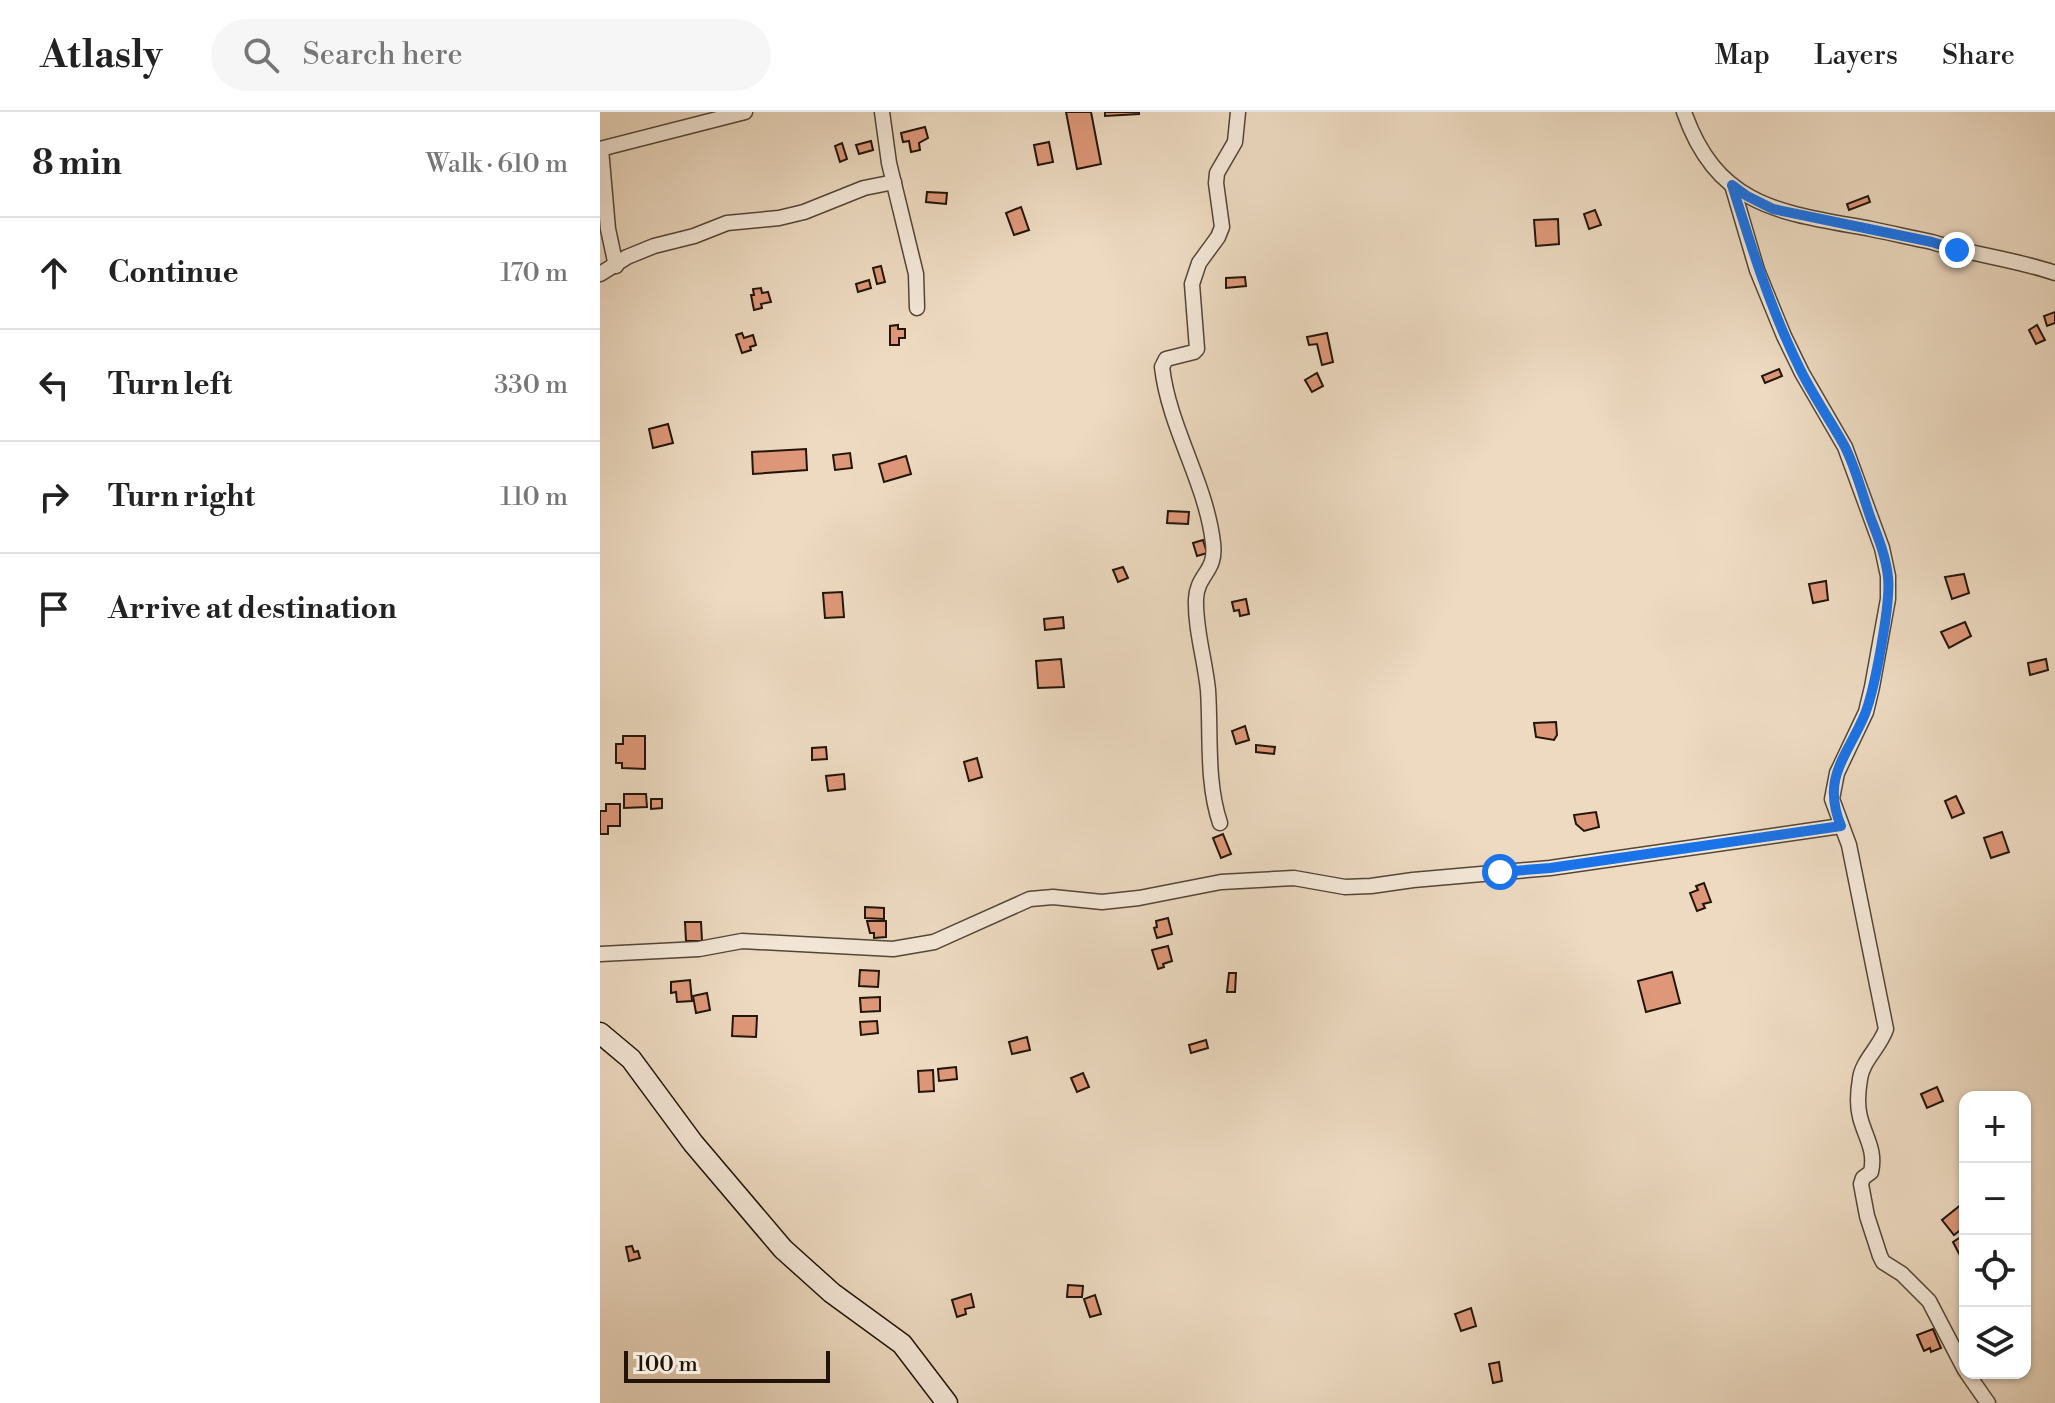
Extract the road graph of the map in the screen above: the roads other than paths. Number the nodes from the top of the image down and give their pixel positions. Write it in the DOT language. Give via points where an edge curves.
graph roads {
  1 [pos="745,112"];
  2 [pos="882,112"];
  3 [pos="1238,112"];
  4 [pos="1684,112"];
  5 [pos="600,149"];
  6 [pos="894,182"];
  7 [pos="1732,185"];
  8 [pos="616,266"];
  9 [pos="2055,273"];
  10 [pos="600,274"];
  11 [pos="917,308"];
  12 [pos="1220,823"];
  13 [pos="1841,826"];
  14 [pos="600,954"];
  15 [pos="600,1033"];
  16 [pos="1959,1358"];
  17 [pos="1972,1379"];
  18 [pos="947,1403"];
  19 [pos="1988,1403"];
  1 -- 5 [label="street"];
  2 -- 6 [label="street"];
  3 -- 12 [label="street" via="1235,142 1217,173 1222,227 1192,284 1197,349 1166,359 1162,367 1213,544 1213,565 1196,599 1208,693 1213,801"];
  4 -- 7 [label="street" via="1697,141"];
  5 -- 8 [label="street"];
  6 -- 8 [label="street" via="804,212 727,223 645,249"];
  6 -- 11 [label="street" via="916,274"];
  7 -- 9 [label="street" via="1773,209"];
  7 -- 13 [label="street" via="1757,270 1784,336 1850,459 1888,576 1866,712 1833,786"];
  8 -- 10 [label="street"];
  13 -- 14 [label="street" via="1550,868 1371,886 1345,887 1305,878 1251,879 1102,902 1030,899 934,942 893,949 742,941 699,949"];
  13 -- 16 [label="street" via="1885,1020 1882,1040 1860,1075 1859,1114 1870,1138 1873,1165 1861,1180 1867,1216 1883,1262 1929,1301"];
  15 -- 18 [label="main road" via="631,1059 693,1143 783,1249 902,1344"];
  17 -- 19 [label="street"];
}
